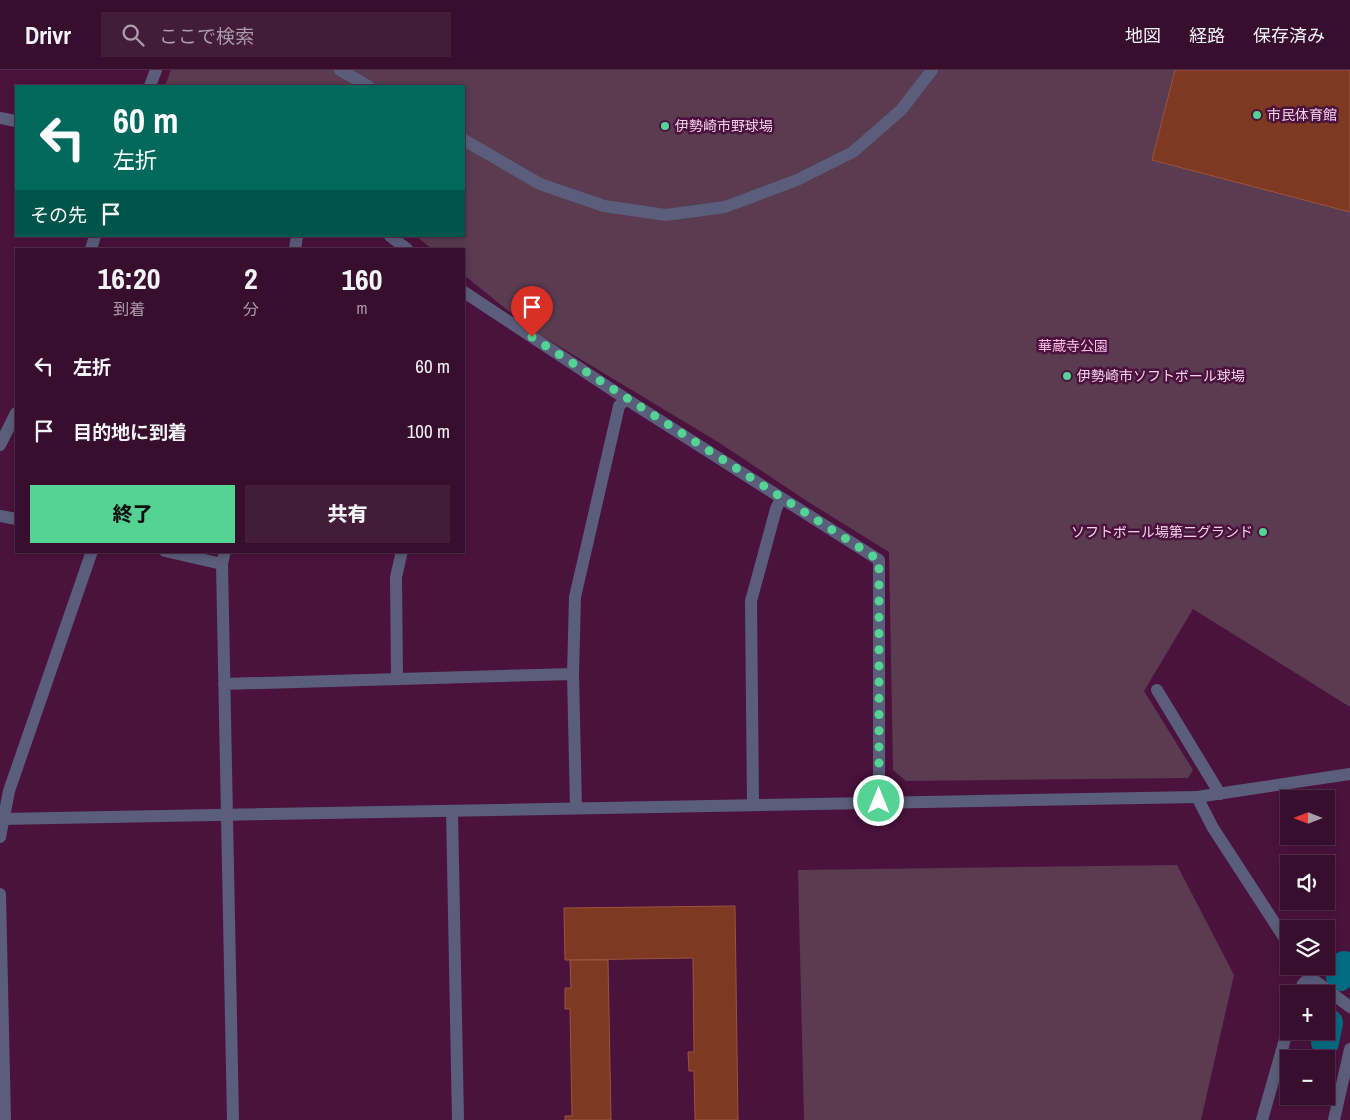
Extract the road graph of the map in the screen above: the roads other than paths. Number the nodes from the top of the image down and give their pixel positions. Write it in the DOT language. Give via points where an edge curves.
graph roads {
  1 [pos="156,70"];
  2 [pos="340,70"];
  3 [pos="932,70"];
  4 [pos="364,79"];
  5 [pos="150,85"];
  6 [pos="0,118"];
  7 [pos="15,122"];
  8 [pos="465,141"];
  9 [pos="391,237"];
  10 [pos="406,248"];
  11 [pos="466,298"];
  12 [pos="626,399"];
  13 [pos="15,415"];
  14 [pos="0,445"];
  15 [pos="781,498"];
  16 [pos="0,516"];
  17 [pos="15,519"];
  18 [pos="91,553"];
  19 [pos="173,553"];
  20 [pos="225,553"];
  21 [pos="402,553"];
  22 [pos="222,564"];
  23 [pos="573,674"];
  24 [pos="397,678"];
  25 [pos="224,684"];
  26 [pos="1157,690"];
  27 [pos="1350,774"];
  28 [pos="1220,794"];
  29 [pos="1197,796"];
  30 [pos="879,801"];
  31 [pos="753,804"];
  32 [pos="576,808"];
  33 [pos="452,811"];
  34 [pos="226,815"];
  35 [pos="1,819"];
  36 [pos="0,837"];
  37 [pos="0,894"];
  38 [pos="1280,931"];
  39 [pos="1308,975"];
  40 [pos="1310,978"];
  41 [pos="1302,985"];
  42 [pos="1350,1007"];
  43 [pos="1285,1040"];
  44 [pos="1350,1048"];
  45 [pos="5,1120"];
  46 [pos="232,1120"];
  47 [pos="458,1120"];
  48 [pos="1262,1120"];
  49 [pos="1334,1120"];
  1 -- 5 [label="street"];
  2 -- 4 [label="street"];
  3 -- 8 [label="street" via="901,110 853,152 797,180 725,207 666,215 604,206 540,184"];
  6 -- 7 [label="street"];
  9 -- 10 [label="street"];
  11 -- 12 [label="street"];
  12 -- 15 [label="street"];
  12 -- 23 [label="street" via="619,406 575,597"];
  13 -- 14 [label="street"];
  15 -- 30 [label="street" via="879,560"];
  15 -- 31 [label="street" via="751,601"];
  16 -- 17 [label="street"];
  18 -- 35 [label="street"];
  19 -- 22 [label="street"];
  20 -- 22 [label="street"];
  21 -- 24 [label="street" via="396,577"];
  22 -- 25 [label="street"];
  23 -- 24 [label="street"];
  23 -- 32 [label="street"];
  24 -- 25 [label="street"];
  25 -- 34 [label="street"];
  26 -- 28 [label="street"];
  27 -- 28 [label="street"];
  28 -- 29 [label="street"];
  29 -- 30 [label="street"];
  29 -- 38 [label="street" via="1213,828"];
  30 -- 31 [label="street"];
  31 -- 32 [label="street"];
  32 -- 33 [label="street"];
  33 -- 34 [label="street"];
  33 -- 47 [label="street"];
  34 -- 35 [label="street"];
  34 -- 46 [label="street"];
  35 -- 36 [label="street"];
  37 -- 45 [label="street"];
  39 -- 40 [label="street"];
  40 -- 41 [label="street"];
  40 -- 42 [label="street"];
  43 -- 48 [label="street"];
  44 -- 49 [label="street"];
}
